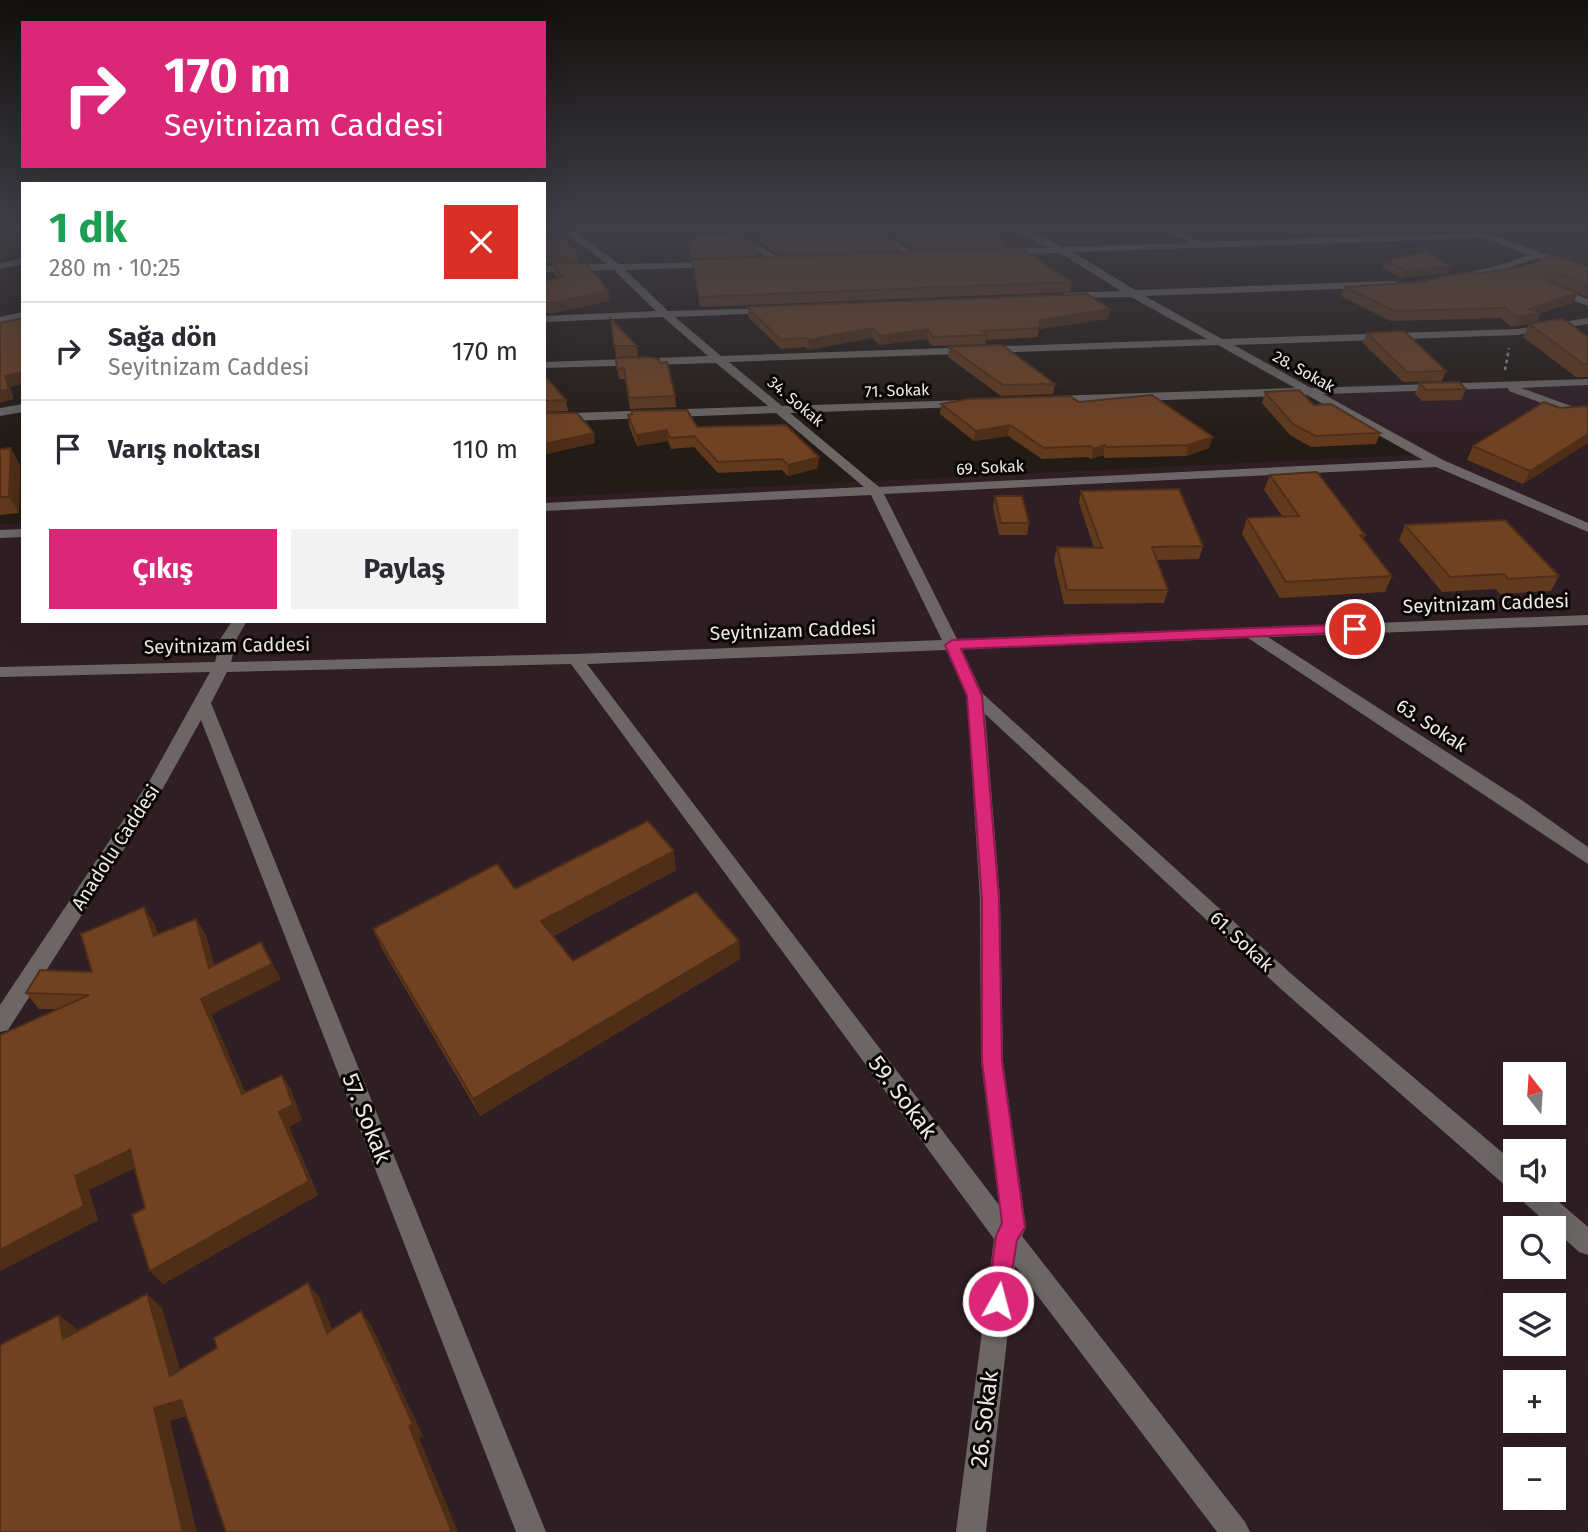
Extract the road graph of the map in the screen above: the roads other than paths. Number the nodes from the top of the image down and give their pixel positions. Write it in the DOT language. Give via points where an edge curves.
graph roads {
  1 [pos="649,298"];
  2 [pos="1142,298"];
  3 [pos="789,309"];
  4 [pos="21,315"];
  5 [pos="666,315"];
  6 [pos="0,320"];
  7 [pos="546,320"];
  8 [pos="1588,321"];
  9 [pos="1220,342"];
  10 [pos="717,358"];
  11 [pos="546,365"];
  12 [pos="1588,382"];
  13 [pos="1503,385"];
  14 [pos="1307,391"];
  15 [pos="1043,400"];
  16 [pos="974,403"];
  17 [pos="21,408"];
  18 [pos="779,410"];
  19 [pos="0,412"];
  20 [pos="1588,416"];
  21 [pos="546,418"];
  22 [pos="1438,463"];
  23 [pos="876,491"];
  24 [pos="546,507"];
  25 [pos="1588,528"];
  26 [pos="21,533"];
  27 [pos="0,534"];
  28 [pos="1588,620"];
  29 [pos="239,623"];
  30 [pos="1251,633"];
  31 [pos="952,645"];
  32 [pos="575,659"];
  33 [pos="222,666"];
  34 [pos="0,672"];
  35 [pos="975,696"];
  36 [pos="203,704"];
  37 [pos="1588,856"];
  38 [pos="0,1023"];
  39 [pos="1503,1169"];
  40 [pos="1541,1202"];
  41 [pos="1007,1236"];
  42 [pos="1588,1243"];
  43 [pos="531,1532"];
  44 [pos="971,1532"];
  45 [pos="1235,1532"];
  1 -- 5 [label="street, 34. Sokak"];
  2 -- 9 [label="street, 28. Sokak"];
  3 -- 5 [label="street"];
  4 -- 6 [label="street"];
  5 -- 7 [label="street"];
  5 -- 10 [label="street, 34. Sokak"];
  8 -- 9 [label="street" via="1517,332"];
  9 -- 10 [label="street"];
  9 -- 14 [label="street, 28. Sokak"];
  10 -- 11 [label="street"];
  10 -- 18 [label="street, 34. Sokak"];
  12 -- 13 [label="street"];
  13 -- 14 [label="street"];
  13 -- 20 [label="street"];
  14 -- 15 [label="street"];
  14 -- 22 [label="street, 28. Sokak"];
  16 -- 18 [label="street, 71. Sokak"];
  17 -- 19 [label="street"];
  18 -- 21 [label="street, 71. Sokak"];
  18 -- 23 [label="street, 34. Sokak"];
  22 -- 23 [label="street, 69. Sokak"];
  22 -- 25 [label="street, 28. Sokak"];
  23 -- 24 [label="street, 69. Sokak"];
  23 -- 31 [label="street, 34. Sokak"];
  26 -- 27 [label="street"];
  28 -- 30 [label="street, Seyitnizam Caddesi"];
  29 -- 33 [label="street, Anadolu Caddesi" via="229,638"];
  30 -- 31 [label="street, Seyitnizam Caddesi"];
  30 -- 37 [label="street, 63. Sokak"];
  31 -- 32 [label="street, Seyitnizam Caddesi"];
  31 -- 35 [label="street, 26. Sokak"];
  32 -- 33 [label="street, Seyitnizam Caddesi"];
  32 -- 41 [label="street, 59. Sokak"];
  33 -- 34 [label="street, Seyitnizam Caddesi"];
  33 -- 36 [label="street, Anadolu Caddesi"];
  35 -- 39 [label="street, 61. Sokak" via="1289,984"];
  35 -- 41 [label="street, 26. Sokak" via="990,899 992,1061 1014,1227"];
  36 -- 38 [label="street, Anadolu Caddesi" via="156,785"];
  36 -- 43 [label="street, 57. Sokak"];
  40 -- 42 [label="street"];
  41 -- 44 [label="street, 26. Sokak"];
  41 -- 45 [label="street, 59. Sokak"];
}
